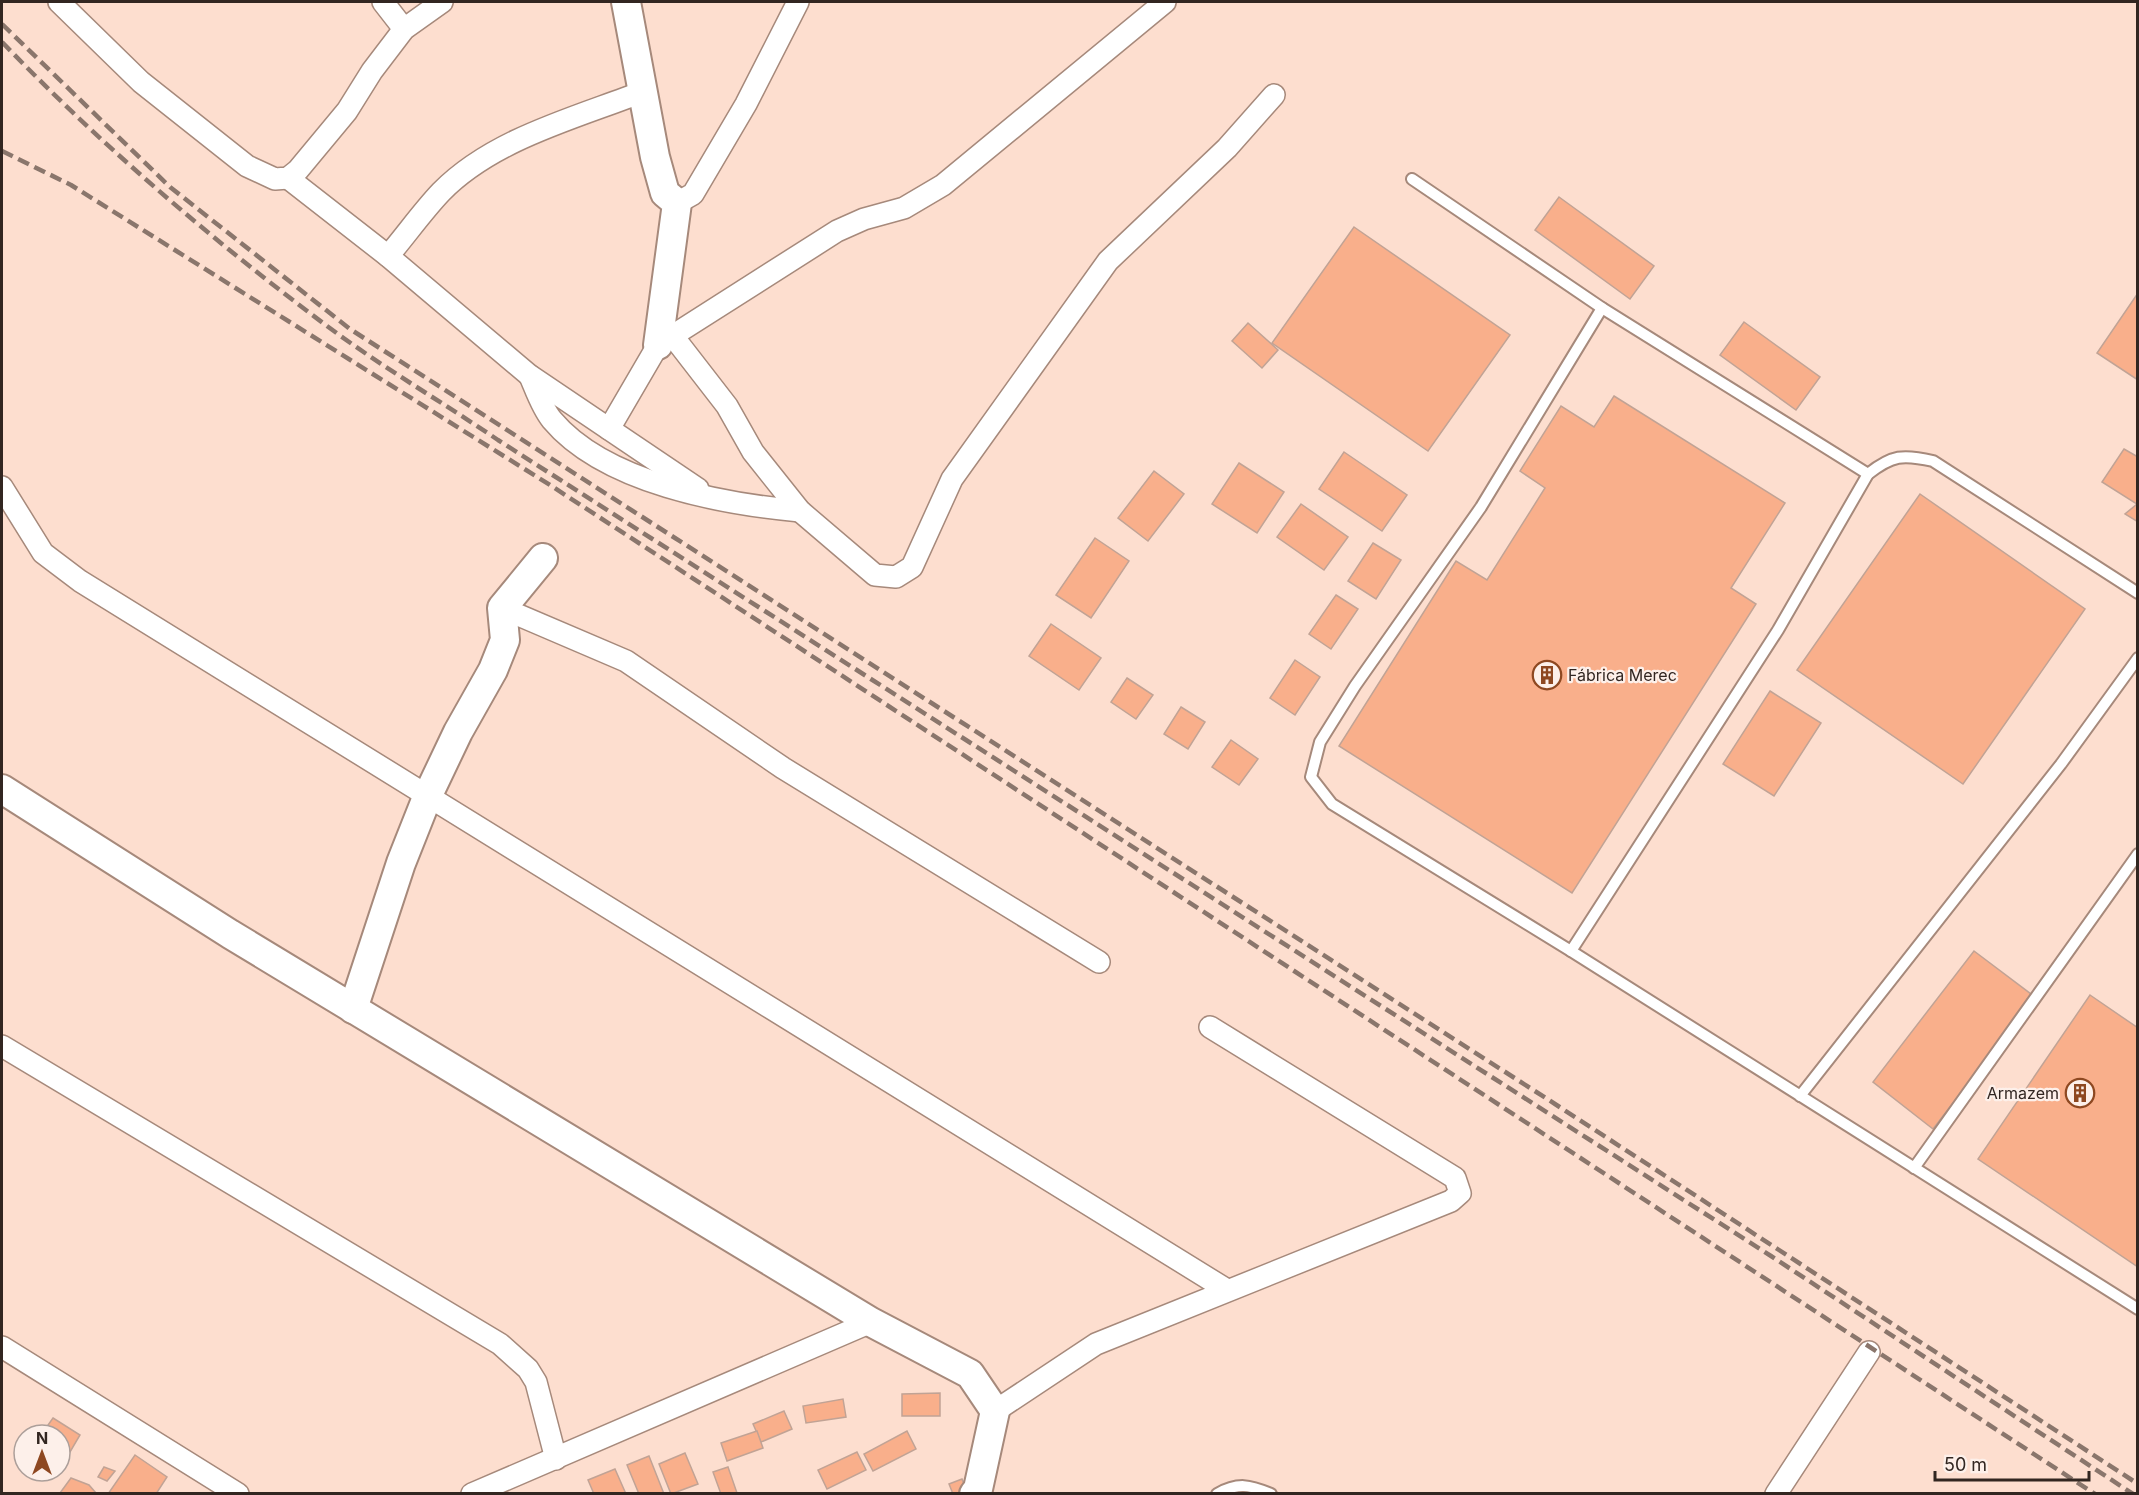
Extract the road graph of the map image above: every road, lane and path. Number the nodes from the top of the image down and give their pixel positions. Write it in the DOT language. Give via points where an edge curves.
graph roads {
  1 [pos="59,2"];
  2 [pos="383,2"];
  3 [pos="442,2"];
  4 [pos="626,2"];
  5 [pos="798,2"];
  6 [pos="1165,2"];
  7 [pos="404,29"];
  8 [pos="642,92"];
  9 [pos="1274,95"];
  10 [pos="288,178"];
  11 [pos="1412,179"];
  12 [pos="677,203"];
  13 [pos="388,256"];
  14 [pos="1602,308"];
  15 [pos="665,340"];
  16 [pos="529,375"];
  17 [pos="609,429"];
  18 [pos="1868,474"];
  19 [pos="2,487"];
  20 [pos="713,500"];
  21 [pos="800,511"];
  22 [pos="543,558"];
  23 [pos="2138,593"];
  24 [pos="502,608"];
  25 [pos="2138,658"];
  26 [pos="2,789"];
  27 [pos="428,795"];
  28 [pos="2138,854"];
  29 [pos="1571,951"];
  30 [pos="1099,962"];
  31 [pos="353,1009"];
  32 [pos="1210,1027"];
  33 [pos="2,1046"];
  34 [pos="1800,1096"];
  35 [pos="1914,1168"];
  36 [pos="1227,1290"];
  37 [pos="2138,1309"];
  38 [pos="871,1322"];
  39 [pos="2,1347"];
  40 [pos="1869,1352"];
  41 [pos="995,1411"];
  42 [pos="556,1459"];
  43 [pos="977,1492"];
  44 [pos="238,1494"];
  45 [pos="472,1494"];
  46 [pos="1217,1494"];
  47 [pos="1271,1494"];
  48 [pos="1776,1494"];
  1 -- 10 [label="street" via="141,82 247,166 275,179"];
  2 -- 7 [label="street"];
  3 -- 7 [label="street"];
  4 -- 8 [label="street"];
  5 -- 12 [label="street" via="746,104 693,194"];
  6 -- 15 [label="street" via="943,185 904,208 837,231"];
  7 -- 10 [label="street" via="347,111"];
  8 -- 12 [label="street" via="665,193"];
  8 -- 13 [label="street" via="491,154 442,191"];
  9 -- 21 [label="street" via="1227,148 1108,261 952,479 912,567 896,577 875,575"];
  10 -- 13 [label="street"];
  11 -- 14 [label="lane"];
  12 -- 15 [label="street"];
  13 -- 16 [label="street"];
  14 -- 18 [label="lane"];
  14 -- 29 [label="lane" via="1481,507 1320,742 1311,777 1332,804"];
  15 -- 17 [label="street"];
  15 -- 21 [label="street" via="727,406 753,452"];
  16 -- 17 [label="street"];
  16 -- 20 [label="street" via="550,418 567,436 651,482"];
  17 -- 20 [label="street"];
  18 -- 23 [label="lane" via="1885,461 1909,455 1933,461"];
  18 -- 29 [label="lane" via="1778,630"];
  19 -- 27 [label="street" via="43,553 80,581"];
  20 -- 21 [label="street"];
  22 -- 24 [label="street"];
  24 -- 27 [label="street" via="505,640"];
  24 -- 30 [label="street" via="626,661 783,768"];
  25 -- 34 [label="lane" via="2061,764"];
  26 -- 31 [label="street"];
  27 -- 31 [label="street"];
  27 -- 36 [label="street"];
  28 -- 35 [label="lane"];
  29 -- 34 [label="lane"];
  31 -- 38 [label="street"];
  32 -- 36 [label="street" via="1455,1178 1460,1193 1451,1201"];
  33 -- 42 [label="street" via="500,1344 528,1369 536,1382"];
  34 -- 35 [label="lane"];
  35 -- 37 [label="lane"];
  36 -- 41 [label="street" via="1096,1344"];
  38 -- 41 [label="street" via="970,1374"];
  38 -- 42 [label="street"];
  39 -- 44 [label="street"];
  40 -- 48 [label="street"];
  41 -- 43 [label="street"];
  42 -- 45 [label="street"];
  46 -- 47 [label="lane" via="1228,1487 1248,1484"];
}
